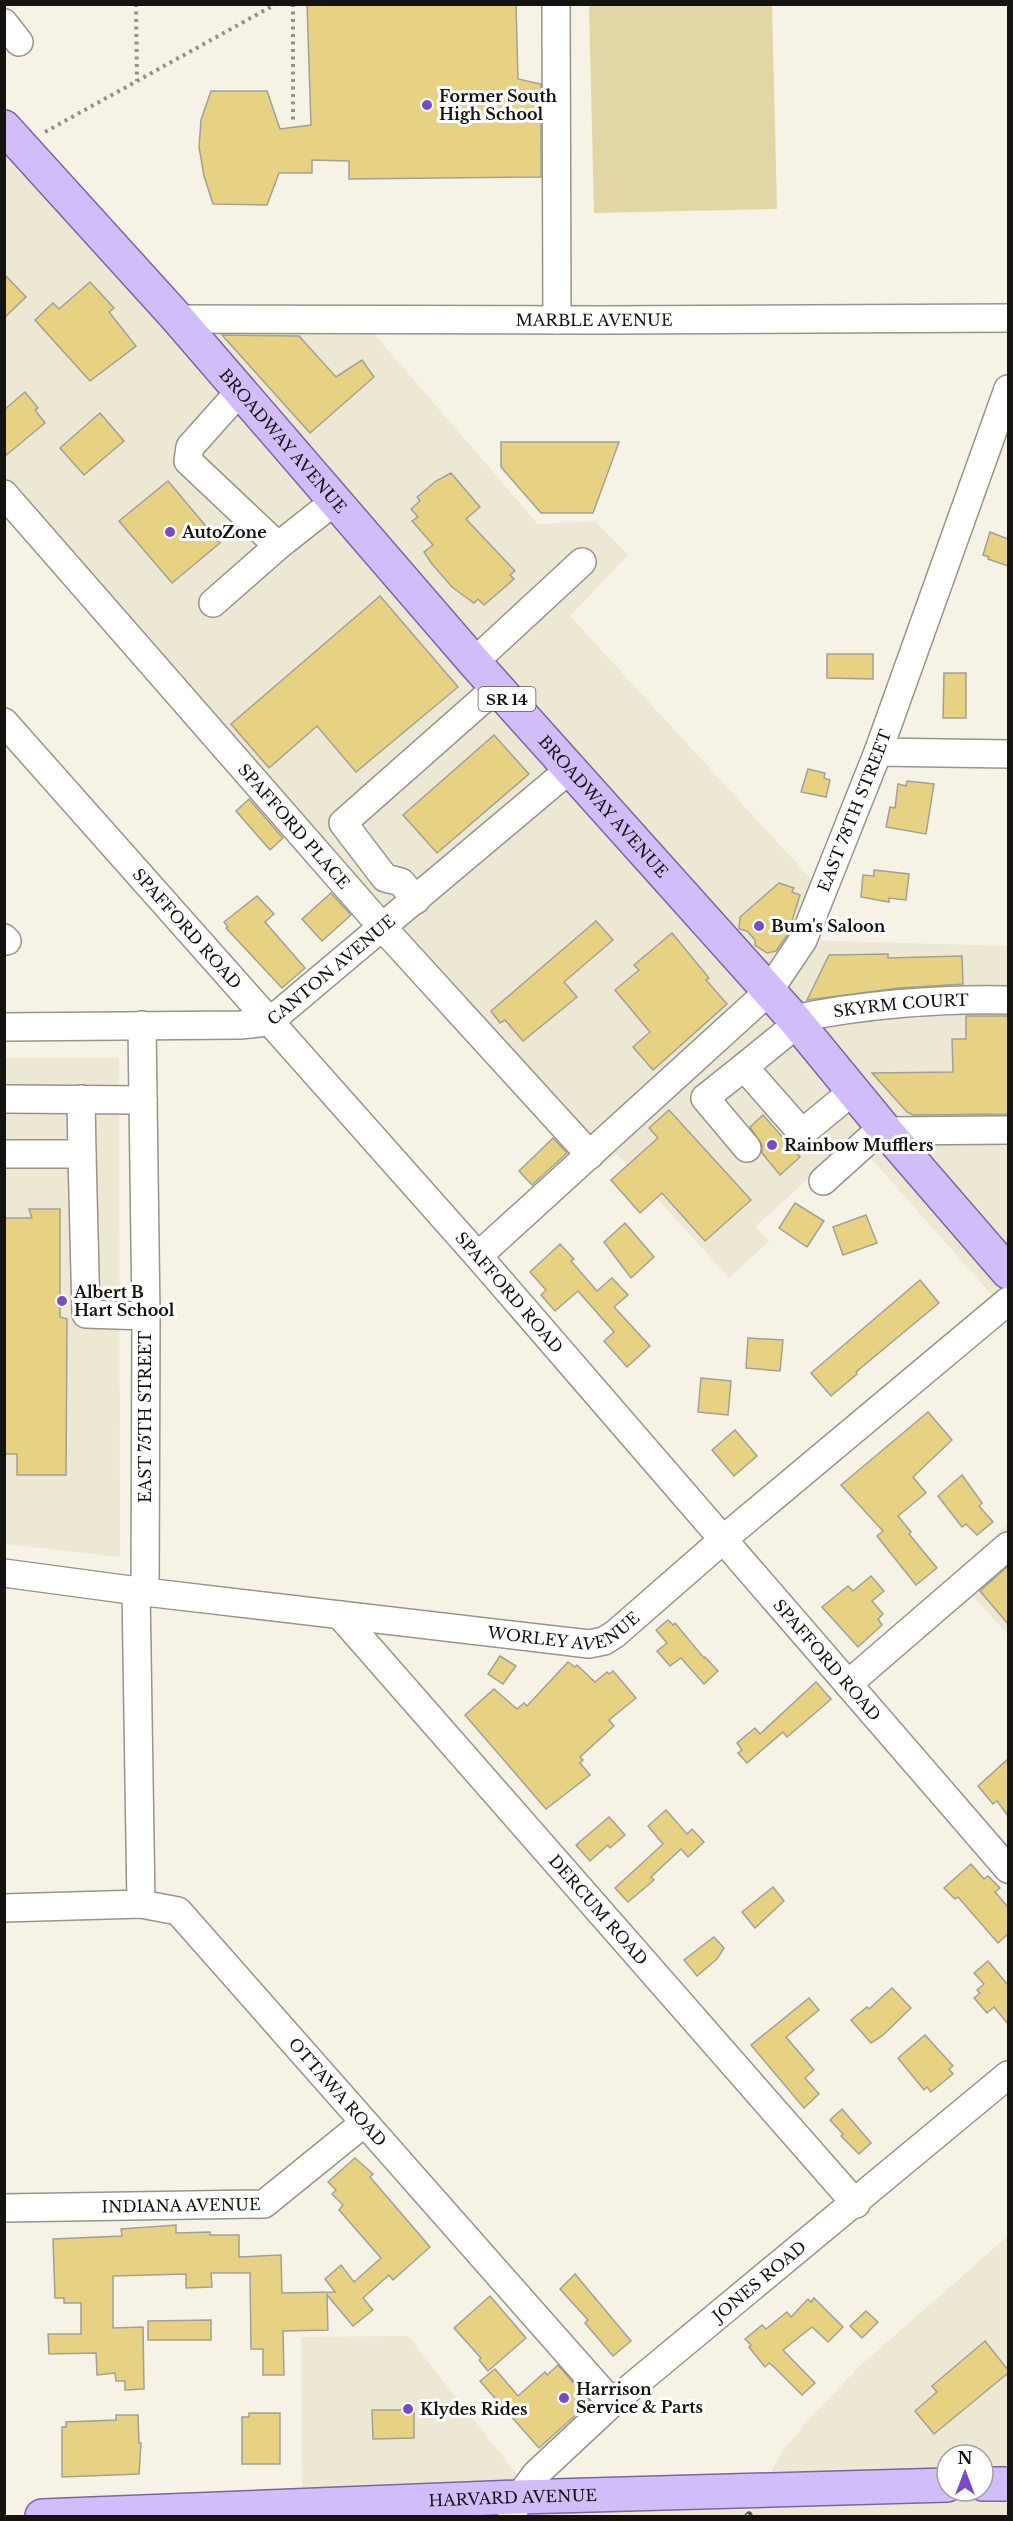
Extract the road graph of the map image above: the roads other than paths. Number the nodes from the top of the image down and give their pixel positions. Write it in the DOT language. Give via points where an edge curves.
graph roads {
  1 [pos="556,4"];
  2 [pos="5,128"];
  3 [pos="1008,318"];
  4 [pos="178,319"];
  5 [pos="557,320"];
  6 [pos="1008,389"];
  7 [pos="240,391"];
  8 [pos="4,494"];
  9 [pos="335,501"];
  10 [pos="278,546"];
  11 [pos="582,562"];
  12 [pos="213,603"];
  13 [pos="474,662"];
  14 [pos="497,687"];
  15 [pos="4,722"];
  16 [pos="879,752"];
  17 [pos="1008,754"];
  18 [pos="570,769"];
  19 [pos="416,900"];
  20 [pos="383,928"];
  21 [pos="768,992"];
  22 [pos="1008,1000"];
  23 [pos="796,1021"];
  24 [pos="269,1022"];
  25 [pos="142,1025"];
  26 [pos="4,1027"];
  27 [pos="744,1067"];
  28 [pos="853,1090"];
  29 [pos="4,1099"];
  30 [pos="81,1099"];
  31 [pos="142,1100"];
  32 [pos="884,1129"];
  33 [pos="1008,1130"];
  34 [pos="747,1148"];
  35 [pos="4,1154"];
  36 [pos="82,1154"];
  37 [pos="590,1155"];
  38 [pos="823,1181"];
  39 [pos="478,1256"];
  40 [pos="1008,1272"];
  41 [pos="1008,1301"];
  42 [pos="146,1316"];
  43 [pos="723,1540"];
  44 [pos="1008,1546"];
  45 [pos="4,1573"];
  46 [pos="140,1591"];
  47 [pos="340,1616"];
  48 [pos="848,1684"];
  49 [pos="1008,1869"];
  50 [pos="141,1904"];
  51 [pos="4,1908"];
  52 [pos="1008,2075"];
  53 [pos="364,2123"];
  54 [pos="856,2204"];
  55 [pos="4,2208"];
  56 [pos="612,2403"];
  57 [pos="935,2486"];
  58 [pos="516,2507"];
  59 [pos="97,2516"];
  60 [pos="42,2517"];
  1 -- 5 [label="street"];
  2 -- 4 [label="main road, BROADWAY AVENUE / SR 14"];
  3 -- 5 [label="street, MARBLE AVENUE"];
  4 -- 5 [label="street, MARBLE AVENUE"];
  4 -- 7 [label="main road, BROADWAY AVENUE / SR 14"];
  6 -- 16 [label="street, EAST 78TH STREET"];
  7 -- 9 [label="main road, BROADWAY AVENUE / SR 14"];
  7 -- 10 [label="street" via="190,447 188,461"];
  8 -- 20 [label="street, SPAFFORD PLACE"];
  9 -- 10 [label="street"];
  9 -- 13 [label="main road, BROADWAY AVENUE / SR 14"];
  10 -- 12 [label="street"];
  11 -- 13 [label="street"];
  13 -- 14 [label="main road, BROADWAY AVENUE / SR 14"];
  14 -- 18 [label="main road, BROADWAY AVENUE / SR 14"];
  14 -- 19 [label="street" via="343,823 385,878 401,882"];
  15 -- 24 [label="street, SPAFFORD ROAD"];
  16 -- 17 [label="street"];
  16 -- 21 [label="street, EAST 78TH STREET" via="803,940"];
  18 -- 19 [label="street, CANTON AVENUE"];
  18 -- 21 [label="main road, BROADWAY AVENUE / SR 14"];
  19 -- 20 [label="street, CANTON AVENUE"];
  20 -- 24 [label="street, CANTON AVENUE"];
  20 -- 37 [label="street, SPAFFORD PLACE"];
  21 -- 23 [label="main road, BROADWAY AVENUE / SR 14"];
  21 -- 37 [label="street, EAST 78TH STREET"];
  22 -- 23 [label="street, SKYRM COURT" via="974,999 831,1011"];
  23 -- 27 [label="street"];
  23 -- 28 [label="main road, BROADWAY AVENUE / SR 14"];
  24 -- 25 [label="street, CANTON AVENUE"];
  24 -- 39 [label="street, SPAFFORD ROAD"];
  25 -- 26 [label="street, CANTON AVENUE"];
  25 -- 31 [label="street, EAST 75TH STREET"];
  27 -- 28 [label="street" via="802,1133"];
  27 -- 34 [label="street" via="705,1098"];
  28 -- 32 [label="main road, BROADWAY AVENUE / SR 14"];
  29 -- 30 [label="street"];
  30 -- 31 [label="street"];
  30 -- 36 [label="street"];
  31 -- 42 [label="street, EAST 75TH STREET"];
  32 -- 33 [label="street"];
  32 -- 38 [label="street"];
  32 -- 40 [label="main road, BROADWAY AVENUE / SR 14"];
  35 -- 36 [label="street"];
  36 -- 42 [label="street" via="86,1314"];
  37 -- 39 [label="street, EAST 78TH STREET"];
  39 -- 43 [label="street, SPAFFORD ROAD"];
  41 -- 43 [label="street, WORLEY AVENUE"];
  42 -- 46 [label="street, EAST 75TH STREET"];
  43 -- 47 [label="street, WORLEY AVENUE" via="615,1634 589,1644"];
  43 -- 48 [label="street, SPAFFORD ROAD"];
  44 -- 48 [label="street"];
  45 -- 46 [label="street, WORLEY AVENUE"];
  46 -- 47 [label="street, WORLEY AVENUE"];
  46 -- 50 [label="street, EAST 75TH STREET"];
  47 -- 54 [label="street, DERCUM ROAD"];
  48 -- 49 [label="street, SPAFFORD ROAD"];
  50 -- 51 [label="street, OTTAWA ROAD"];
  50 -- 53 [label="street, OTTAWA ROAD" via="178,1911"];
  52 -- 54 [label="street, JONES ROAD"];
  53 -- 55 [label="street, INDIANA AVENUE" via="264,2204"];
  53 -- 56 [label="street, OTTAWA ROAD"];
  54 -- 56 [label="street, JONES ROAD"];
  56 -- 58 [label="street, JONES ROAD" via="536,2474"];
  57 -- 58 [label="main road, HARVARD AVENUE"];
  58 -- 59 [label="main road, HARVARD AVENUE"];
  59 -- 60 [label="main road, HARVARD AVENUE"];
}
